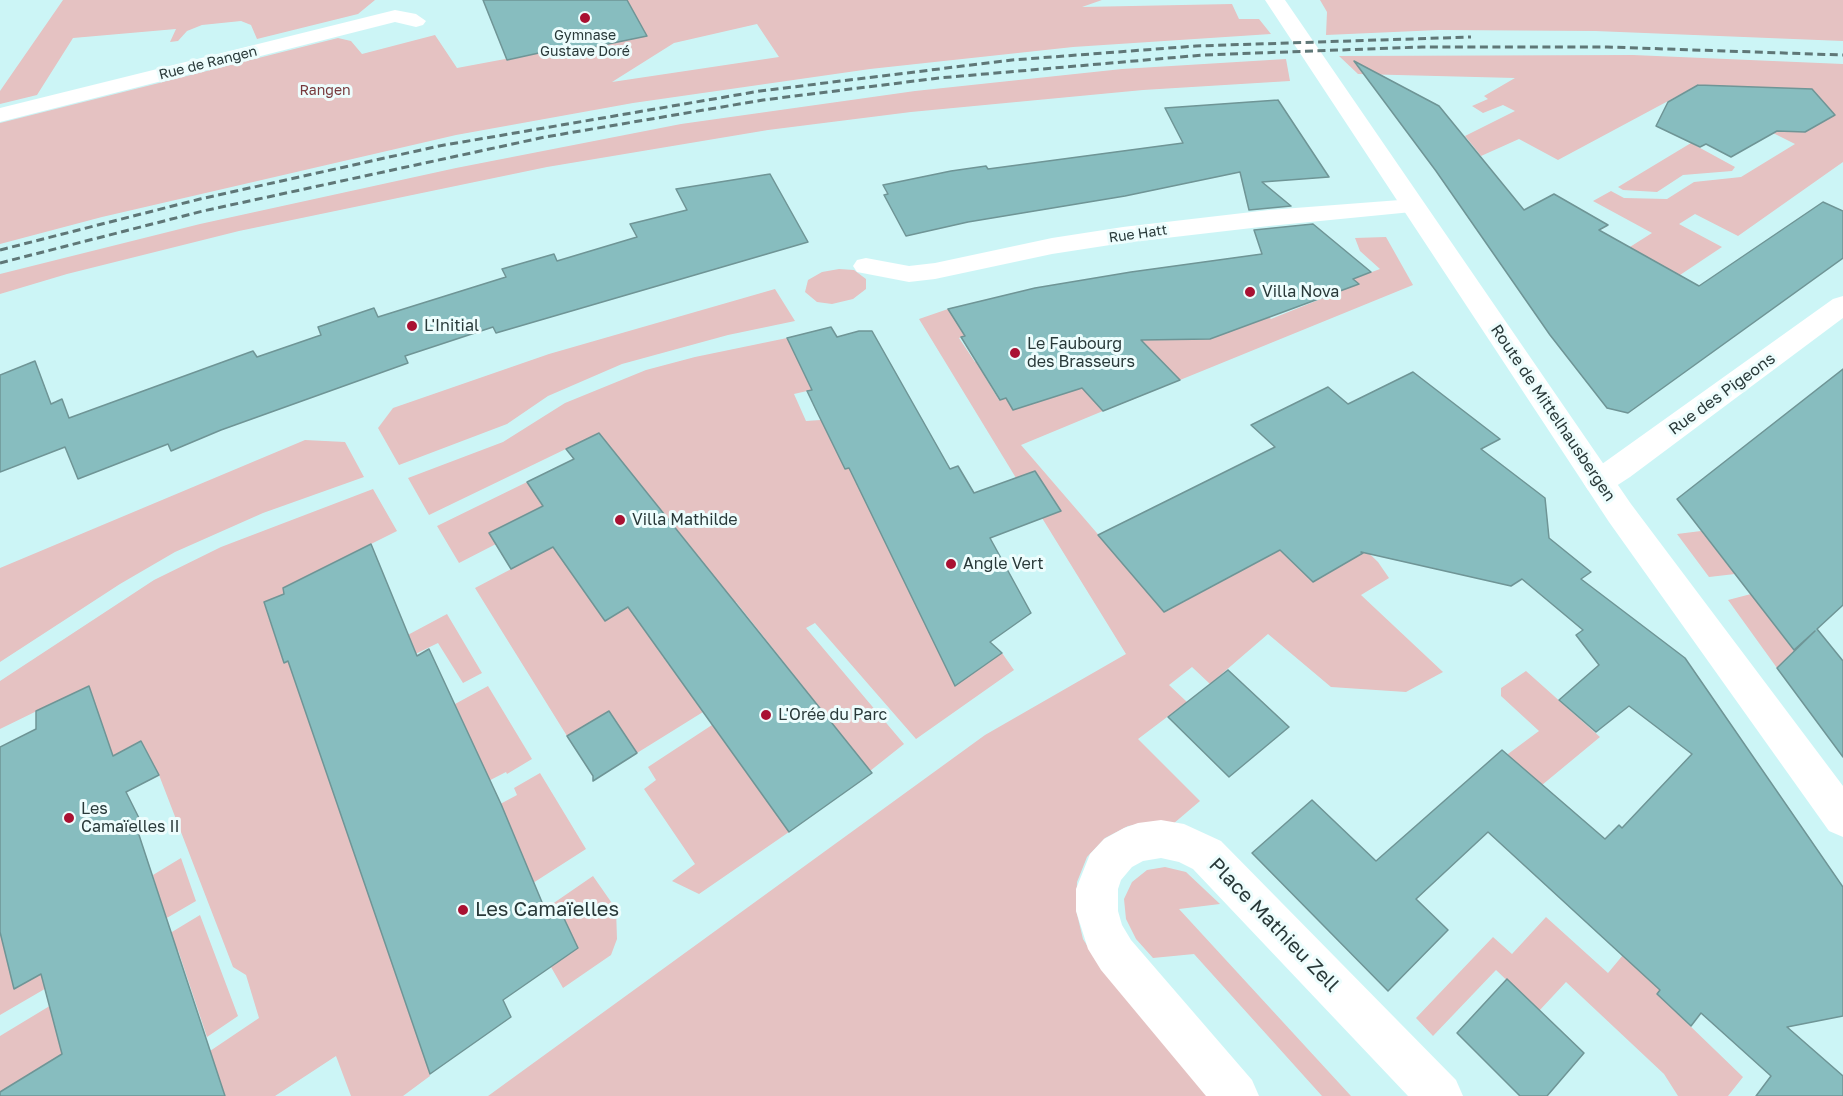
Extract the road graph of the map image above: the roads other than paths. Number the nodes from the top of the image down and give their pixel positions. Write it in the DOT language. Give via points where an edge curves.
graph roads {
  1 [pos="1275,0"];
  2 [pos="416,21"];
  3 [pos="0,115"];
  4 [pos="1413,206"];
  5 [pos="866,266"];
  6 [pos="1843,304"];
  7 [pos="1599,482"];
  8 [pos="1843,818"];
  9 [pos="1236,1096"];
  10 [pos="1440,1096"];
  1 -- 4 [label="street, Route de Mittelhausbergen"];
  2 -- 3 [label="street, Rue de Rangen" via="394,16"];
  4 -- 5 [label="street, Rue Hatt" via="1123,235 909,274"];
  4 -- 7 [label="street, Route de Mittelhausbergen"];
  6 -- 7 [label="street, Rue des Pigeons"];
  7 -- 8 [label="street, Route de Mittelhausbergen"];
  9 -- 10 [label="street, Place Mathieu Zell" via="1116,955 1103,934 1097,889 1104,868 1118,853 1138,842 1161,839 1184,843 1207,855"];
}
